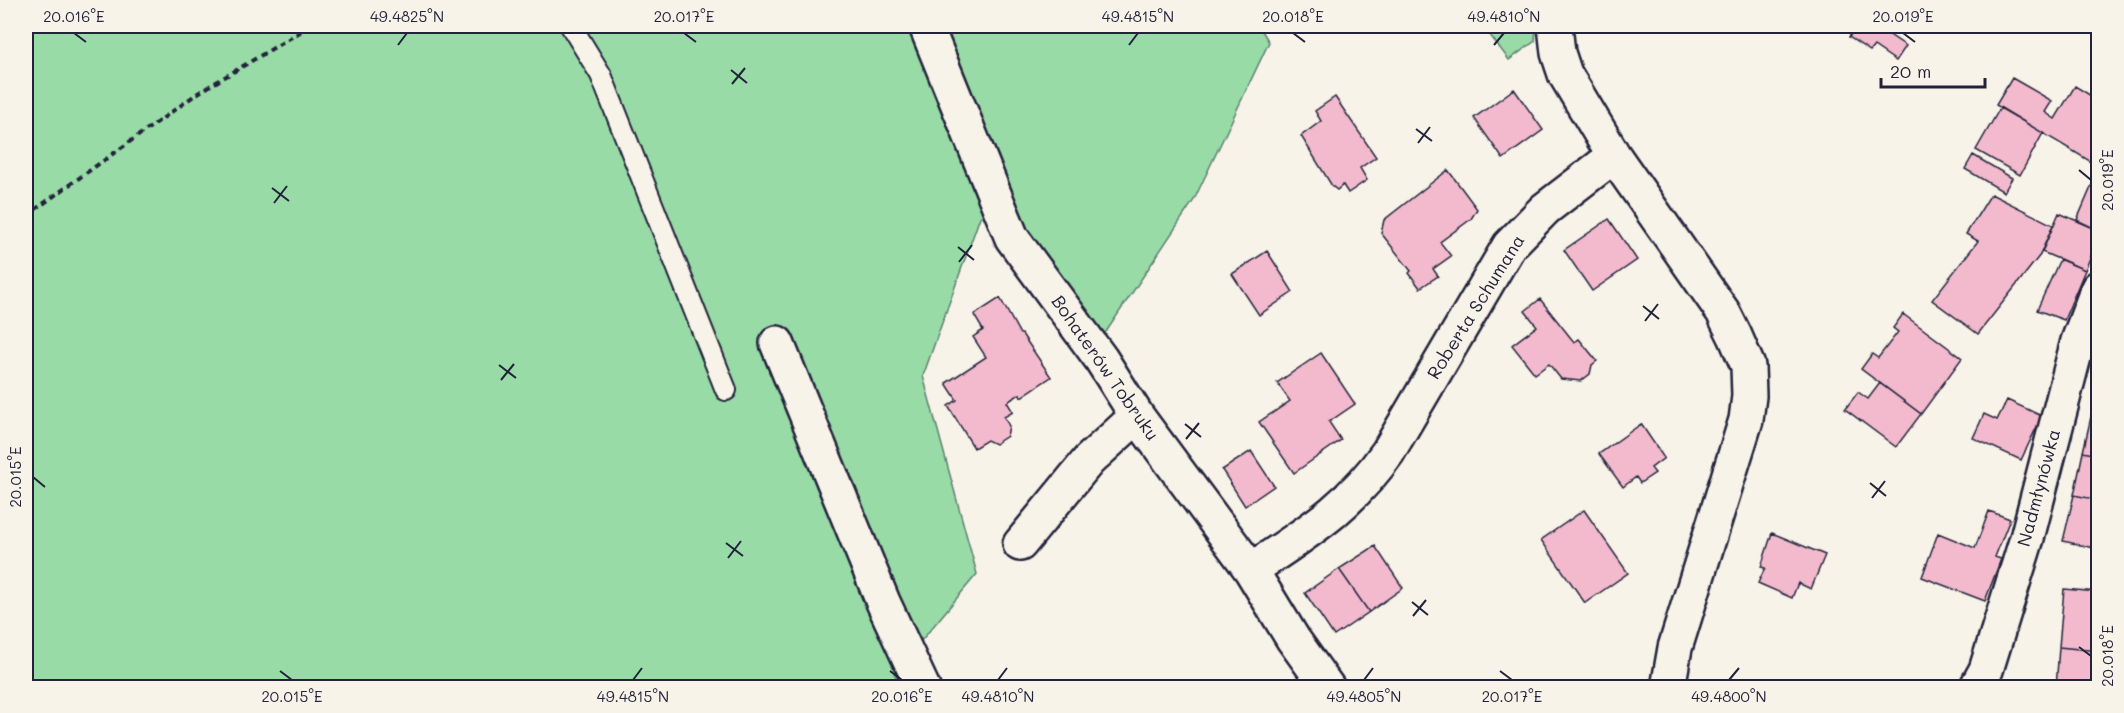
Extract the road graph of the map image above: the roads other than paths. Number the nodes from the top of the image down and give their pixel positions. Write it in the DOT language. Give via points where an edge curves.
graph roads {
  1 [pos="571,26"];
  2 [pos="926,26"];
  3 [pos="1555,26"];
  4 [pos="1614,156"];
  5 [pos="2098,288"];
  6 [pos="777,343"];
  7 [pos="726,390"];
  8 [pos="1137,416"];
  9 [pos="1020,544"];
  10 [pos="1251,570"];
  11 [pos="1990,682"];
  12 [pos="923,687"];
  13 [pos="1328,687"];
  14 [pos="1668,687"];
  1 -- 7 [label="lane" via="601,75"];
  2 -- 8 [label="street, Bohaterów Tobruku" via="1012,238 1101,358"];
  3 -- 4 [label="street" via="1565,75"];
  4 -- 10 [label="street, Roberta Schumana" via="1545,209 1509,246 1388,452 1365,484 1337,511"];
  4 -- 14 [label="street" via="1723,312 1748,366 1746,420 1675,648"];
  5 -- 11 [label="street, Nadmłynówka" via="2078,340"];
  6 -- 12 [label="street" via="883,602"];
  8 -- 9 [label="street" via="1089,460"];
  8 -- 10 [label="street, Bohaterów Tobruku"];
  10 -- 13 [label="street, Bohaterów Tobruku"];
}
